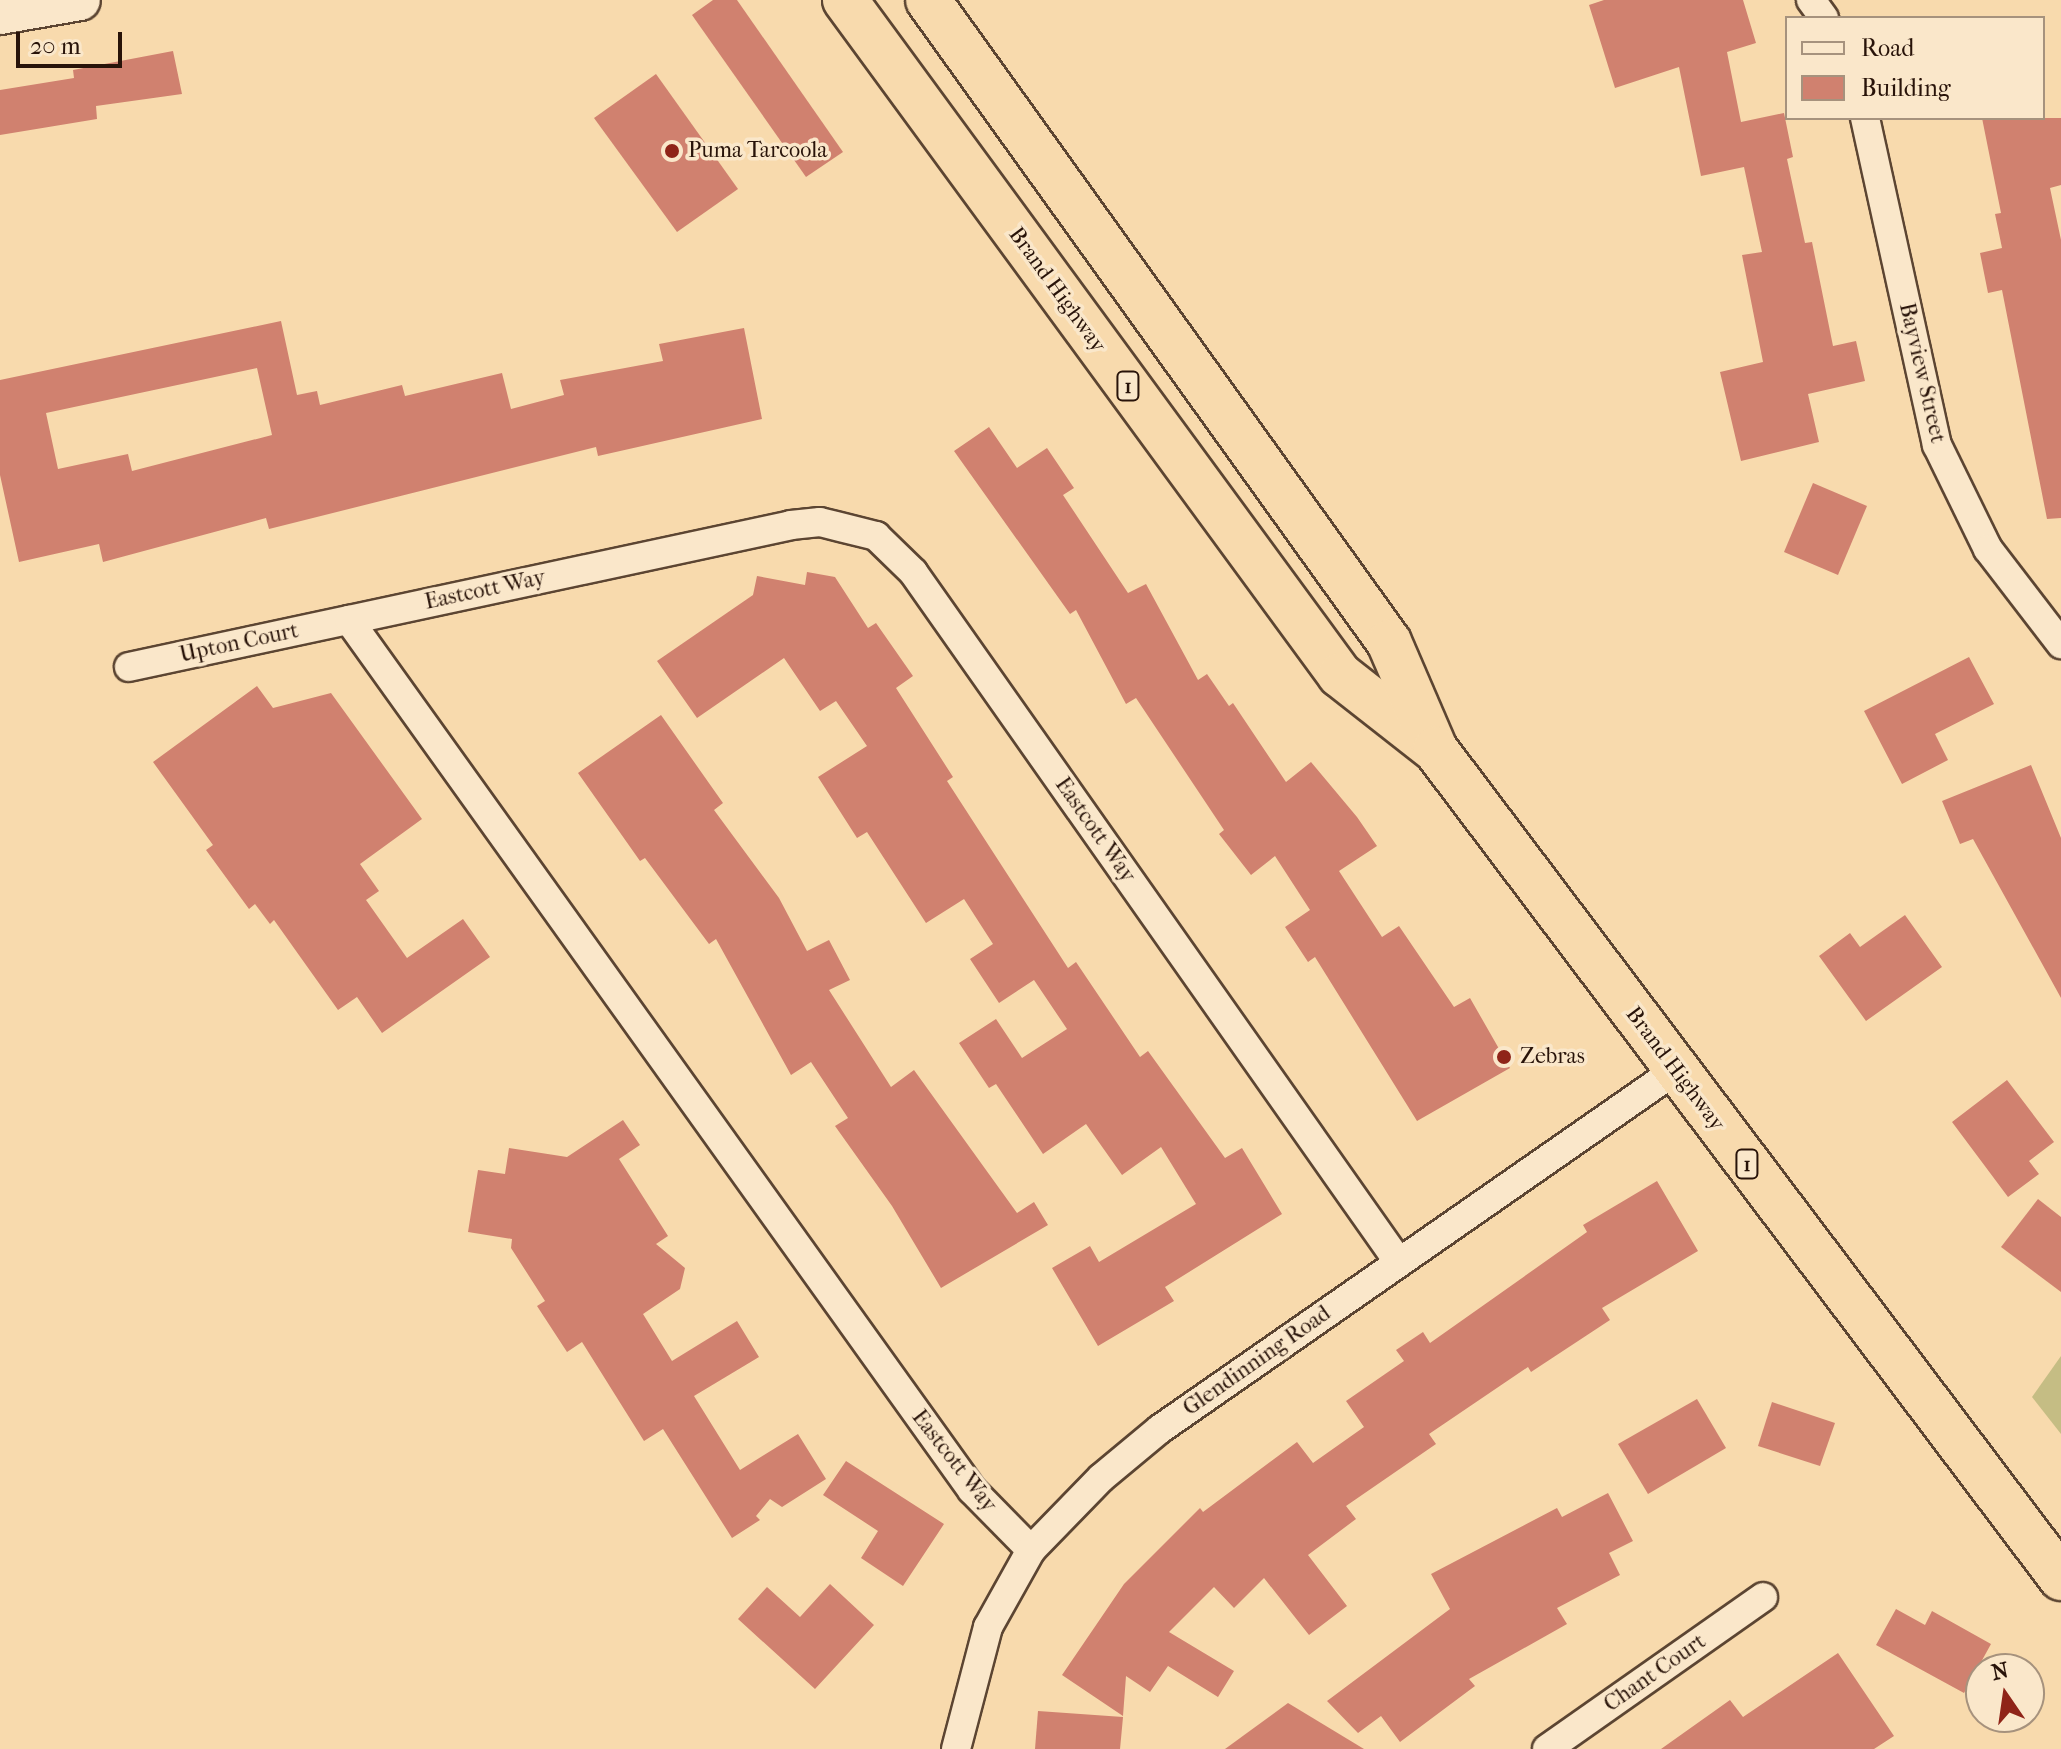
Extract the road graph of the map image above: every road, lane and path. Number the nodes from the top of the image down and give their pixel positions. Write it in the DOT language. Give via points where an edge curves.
graph roads {
  1 [pos="80,0"];
  2 [pos="845,0"];
  3 [pos="928,0"];
  4 [pos="0,14"];
  5 [pos="1865,120"];
  6 [pos="349,620"];
  7 [pos="2061,644"];
  8 [pos="129,667"];
  9 [pos="1435,749"];
  10 [pos="1676,1070"];
  11 [pos="1398,1261"];
  12 [pos="1031,1550"];
  13 [pos="2061,1578"];
  14 [pos="1763,1597"];
  15 [pos="956,1749"];
  16 [pos="1547,1749"];
  1 -- 4 [label="street"];
  2 -- 9 [label="highway, Brand Highway / 1" via="1340,675"];
  3 -- 9 [label="highway, Brand Highway / 1" via="1389,642"];
  5 -- 7 [label="street, Bayview Street" via="1937,445 1988,549"];
  6 -- 8 [label="street, Upton Court"];
  6 -- 11 [label="street, Eastcott Way" via="791,525 820,522 876,536 913,572"];
  6 -- 12 [label="street, Eastcott Way" via="972,1490"];
  9 -- 10 [label="highway, Brand Highway / 1"];
  10 -- 11 [label="street, Glendinning Road"];
  10 -- 13 [label="highway, Brand Highway / 1"];
  11 -- 12 [label="street, Glendinning Road" via="1160,1429 1101,1478"];
  12 -- 15 [label="street, Glendinning Road" via="988,1627"];
  14 -- 16 [label="street, Chant Court"];
}
